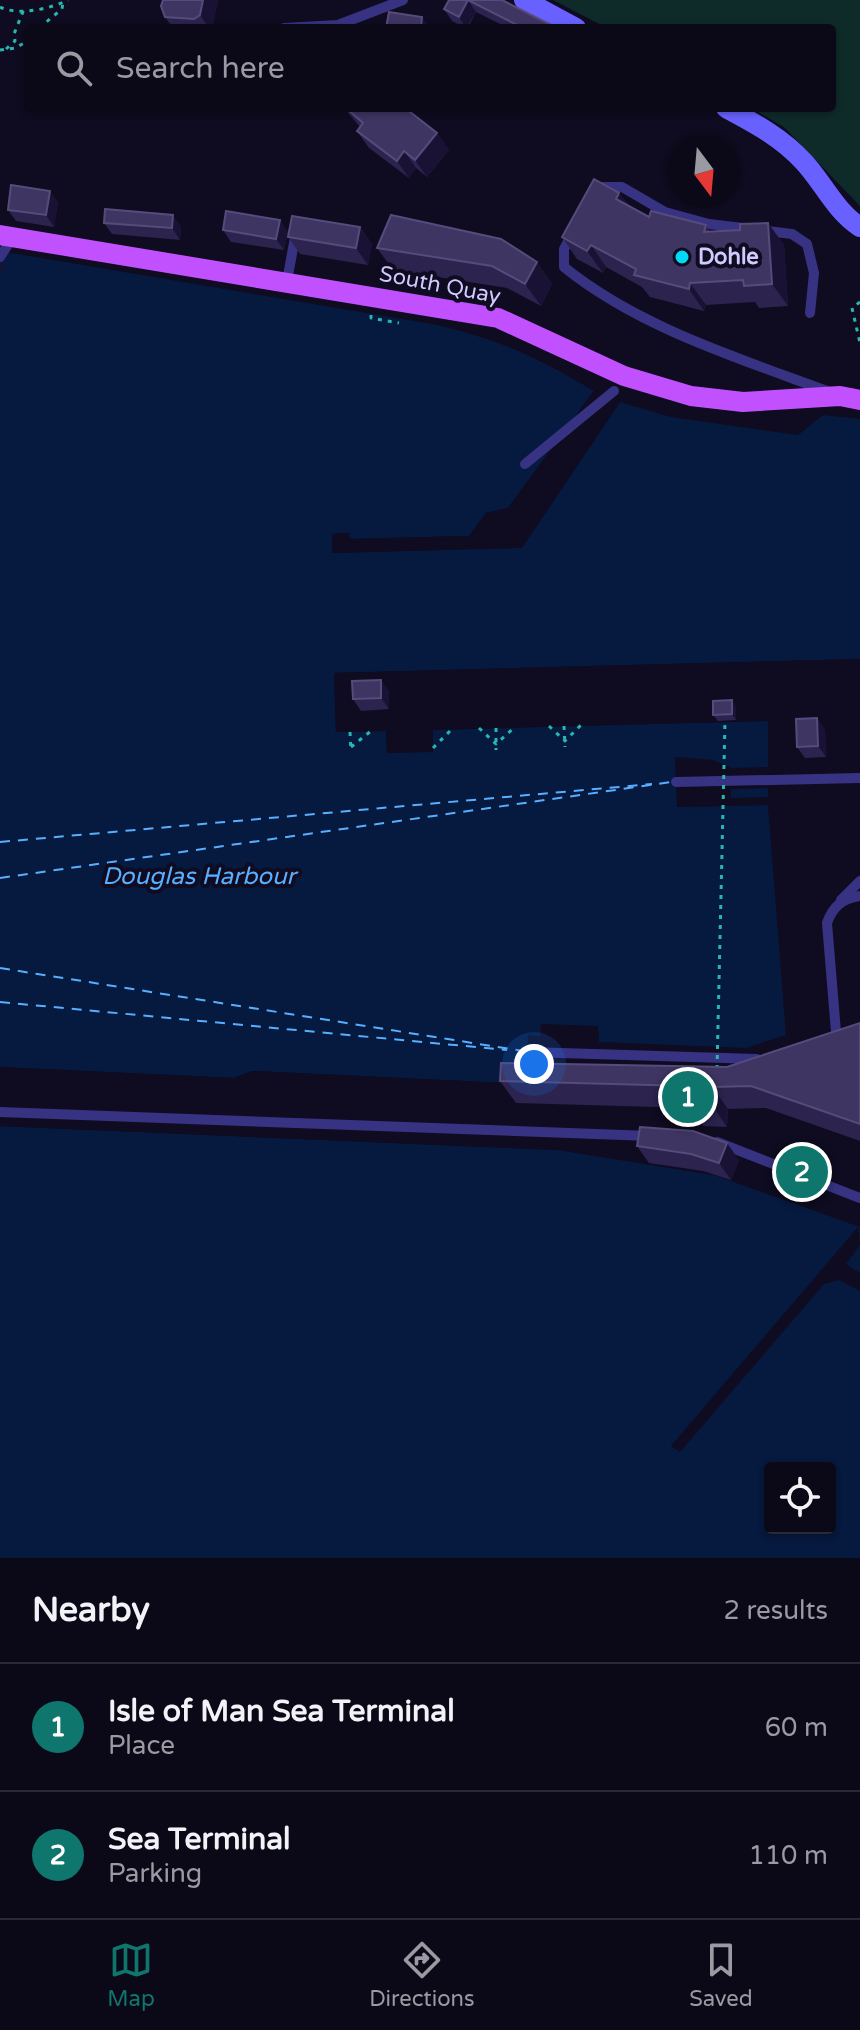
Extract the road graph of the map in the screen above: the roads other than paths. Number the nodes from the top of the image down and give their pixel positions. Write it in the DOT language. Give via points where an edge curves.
graph roads {
  1 [pos="403,0"];
  2 [pos="524,0"];
  3 [pos="341,24"];
  4 [pos="569,24"];
  5 [pos="733,112"];
  6 [pos="595,199"];
  7 [pos="298,221"];
  8 [pos="580,222"];
  9 [pos="860,227"];
  10 [pos="4,245"];
  11 [pos="287,281"];
  12 [pos="810,313"];
  13 [pos="614,391"];
  14 [pos="850,398"];
  15 [pos="525,464"];
  16 [pos="860,778"];
  17 [pos="676,782"];
  18 [pos="860,881"];
  19 [pos="860,896"];
  20 [pos="831,910"];
  21 [pos="848,1028"];
  22 [pos="836,1032"];
  23 [pos="823,1036"];
  24 [pos="528,1052"];
  25 [pos="769,1055"];
  26 [pos="0,1112"];
  27 [pos="659,1136"];
  28 [pos="706,1138"];
  29 [pos="860,1198"];
  1 -- 3 [label="lane"];
  2 -- 4 [label="main road"];
  5 -- 9 [label="main road" via="770,132 803,160"];
  6 -- 12 [label="lane" via="603,187 622,187 665,212 709,224 792,234 807,244 814,273"];
  7 -- 11 [label="lane"];
  8 -- 14 [label="lane" via="564,249 564,267 588,286 663,327"];
  10 -- 11 [label="main road, South Quay"];
  11 -- 14 [label="main road, South Quay" via="498,318 624,376 691,396 743,402"];
  13 -- 15 [label="lane"];
  16 -- 17 [label="lane"];
  18 -- 20 [label="lane"];
  19 -- 20 [label="lane"];
  20 -- 22 [label="lane" via="827,923"];
  21 -- 22 [label="lane"];
  22 -- 23 [label="lane"];
  24 -- 25 [label="lane" via="752,1060"];
  26 -- 27 [label="lane"];
  28 -- 29 [label="lane"];
}
